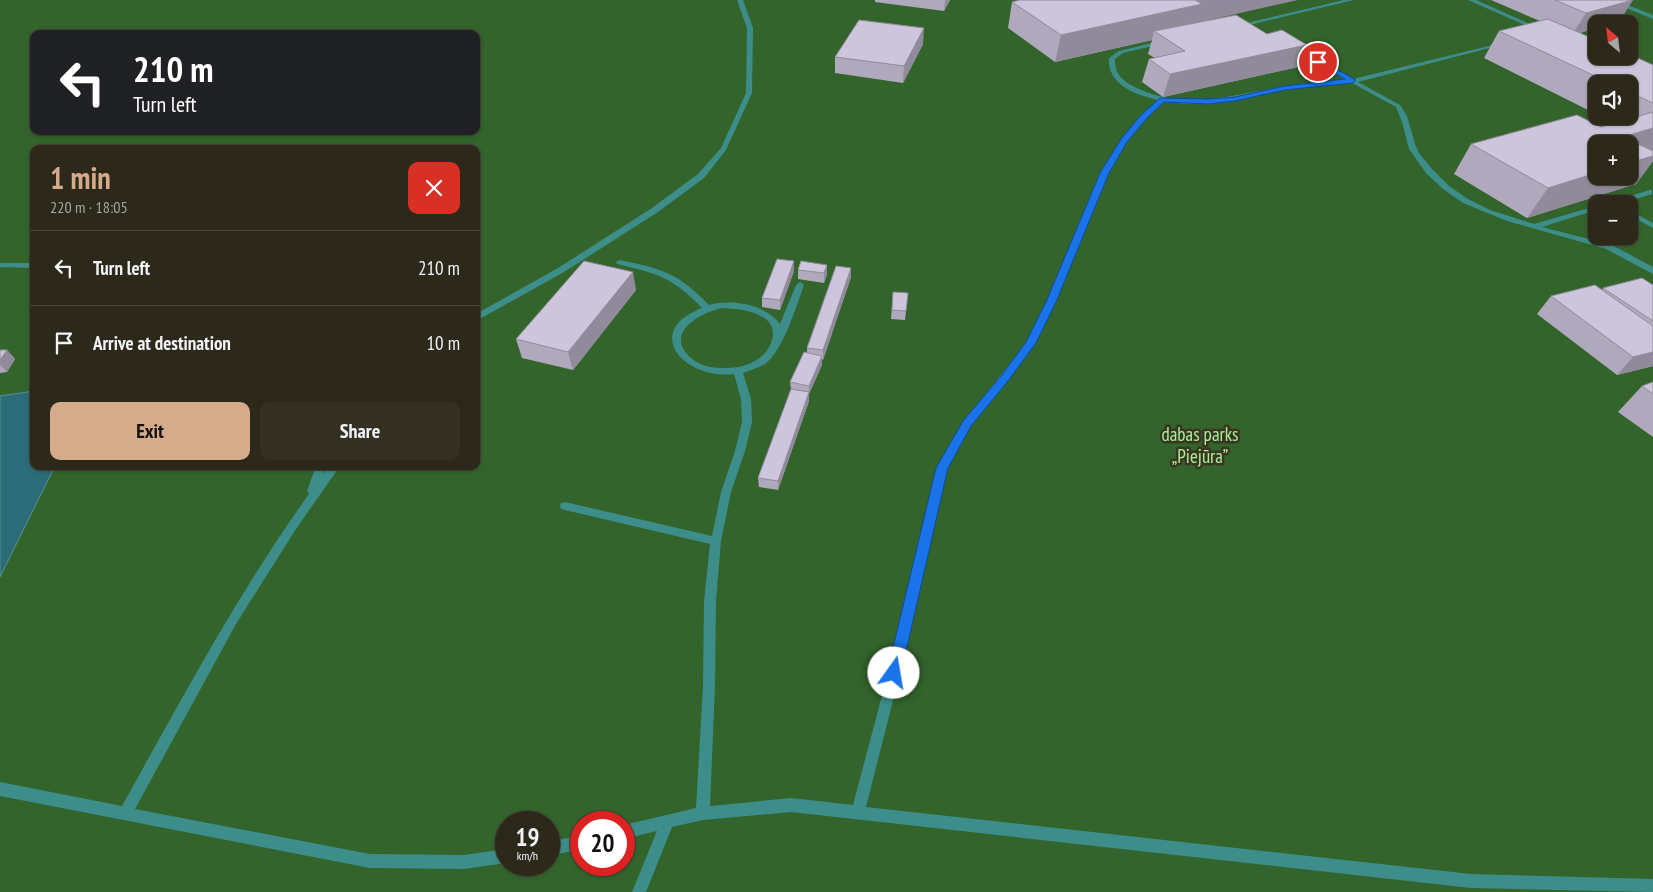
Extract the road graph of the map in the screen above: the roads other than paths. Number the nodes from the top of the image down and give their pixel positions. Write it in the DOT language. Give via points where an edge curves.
graph roads {
  1 [pos="740,0"];
  2 [pos="1351,0"];
  3 [pos="1471,0"];
  4 [pos="1610,0"];
  5 [pos="1653,17"];
  6 [pos="1249,23"];
  7 [pos="1230,27"];
  8 [pos="1257,28"];
  9 [pos="1536,35"];
  10 [pos="1176,40"];
  11 [pos="1283,42"];
  12 [pos="1507,42"];
  13 [pos="1353,80"];
  14 [pos="1162,100"];
  15 [pos="1649,192"];
  16 [pos="1638,195"];
  17 [pos="1588,210"];
  18 [pos="1638,217"];
  19 [pos="1535,226"];
  20 [pos="1653,226"];
  21 [pos="620,262"];
  22 [pos="0,264"];
  23 [pos="30,266"];
  24 [pos="1653,270"];
  25 [pos="800,285"];
  26 [pos="707,308"];
  27 [pos="480,316"];
  28 [pos="776,346"];
  29 [pos="738,370"];
  30 [pos="320,470"];
  31 [pos="332,470"];
  32 [pos="306,506"];
  33 [pos="565,506"];
  34 [pos="716,541"];
  35 [pos="0,789"];
  36 [pos="703,812"];
  37 [pos="858,813"];
  38 [pos="125,814"];
  39 [pos="668,822"];
  40 [pos="635,830"];
  41 [pos="495,858"];
  42 [pos="1653,886"];
  43 [pos="640,892"];
  1 -- 27 [label="lane" via="750,28 749,93 724,149 701,176 655,210 561,270"];
  2 -- 6 [label="lane"];
  3 -- 9 [label="lane" via="1545,32"];
  4 -- 5 [label="lane"];
  6 -- 7 [label="lane"];
  6 -- 8 [label="lane"];
  10 -- 14 [label="lane" via="1121,52 1112,58 1111,68 1116,77 1139,93"];
  11 -- 13 [label="lane"];
  12 -- 13 [label="lane"];
  13 -- 14 [label="lane" via="1208,102"];
  13 -- 19 [label="lane" via="1398,106 1414,149 1430,172 1450,190 1475,205"];
  14 -- 37 [label="lane" via="1124,141 1104,173 1031,343 967,424 942,468"];
  15 -- 16 [label="lane"];
  17 -- 19 [label="lane"];
  18 -- 20 [label="lane"];
  19 -- 24 [label="lane" via="1604,245"];
  21 -- 26 [label="lane" via="674,277"];
  22 -- 23 [label="lane"];
  25 -- 28 [label="lane"];
  26 -- 28 [label="lane" via="739,305 766,315 775,325 778,335"];
  26 -- 29 [label="lane" via="684,323 678,334 677,345 681,355 704,369 720,372"];
  28 -- 29 [label="lane" via="755,365"];
  29 -- 34 [label="lane" via="746,398 747,422 726,492"];
  30 -- 32 [label="lane"];
  31 -- 32 [label="lane"];
  32 -- 38 [label="lane" via="232,620"];
  33 -- 34 [label="lane"];
  34 -- 36 [label="lane" via="710,601"];
  35 -- 38 [label="lane"];
  36 -- 37 [label="lane" via="790,805"];
  36 -- 39 [label="lane"];
  37 -- 42 [label="lane" via="1471,881"];
  38 -- 41 [label="lane" via="370,861 464,862"];
  39 -- 40 [label="lane"];
  39 -- 43 [label="lane"];
}
